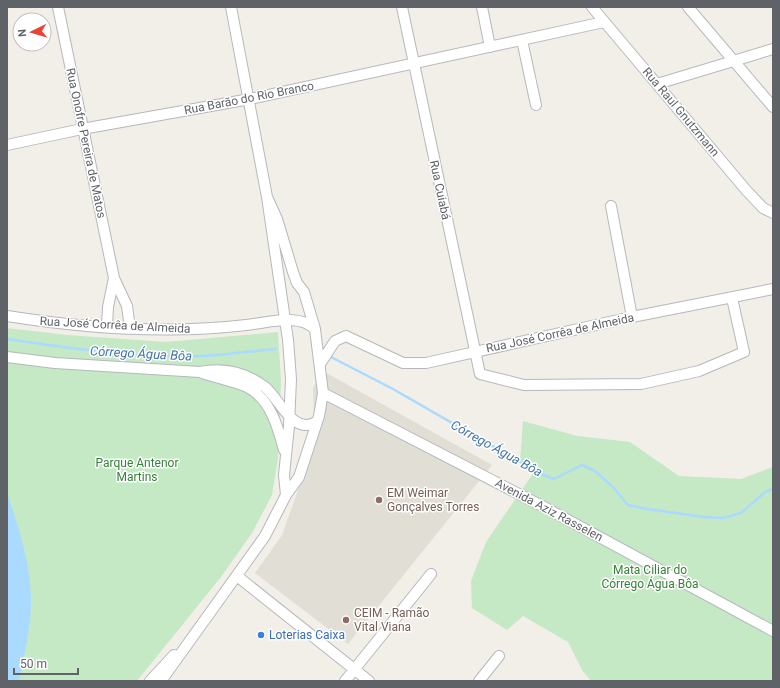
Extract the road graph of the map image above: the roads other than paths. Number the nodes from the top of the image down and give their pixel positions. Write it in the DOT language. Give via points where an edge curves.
graph roads {
  1 [pos="58,7"];
  2 [pos="231,7"];
  3 [pos="402,7"];
  4 [pos="482,7"];
  5 [pos="592,7"];
  6 [pos="688,7"];
  7 [pos="604,22"];
  8 [pos="522,40"];
  9 [pos="490,47"];
  10 [pos="773,49"];
  11 [pos="734,62"];
  12 [pos="414,64"];
  13 [pos="657,84"];
  14 [pos="250,99"];
  15 [pos="536,105"];
  16 [pos="773,107"];
  17 [pos="82,129"];
  18 [pos="7,144"];
  19 [pos="266,197"];
  20 [pos="611,206"];
  21 [pos="773,213"];
  22 [pos="114,278"];
  23 [pos="773,289"];
  24 [pos="732,298"];
  25 [pos="127,306"];
  26 [pos="108,307"];
  27 [pos="7,316"];
  28 [pos="632,317"];
  29 [pos="284,321"];
  30 [pos="107,326"];
  31 [pos="130,328"];
  32 [pos="316,329"];
  33 [pos="474,351"];
  34 [pos="7,357"];
  35 [pos="320,364"];
  36 [pos="200,372"];
  37 [pos="323,393"];
  38 [pos="289,415"];
  39 [pos="316,422"];
  40 [pos="286,455"];
  41 [pos="286,495"];
  42 [pos="431,574"];
  43 [pos="237,576"];
  44 [pos="773,631"];
  45 [pos="181,651"];
  46 [pos="498,656"];
  47 [pos="355,669"];
  48 [pos="150,681"];
  49 [pos="161,681"];
  50 [pos="345,681"];
  51 [pos="369,681"];
  52 [pos="478,681"];
  1 -- 17 [label="street, Rua Onofre Pereira de Matos"];
  2 -- 14 [label="street"];
  3 -- 12 [label="street, Rua Cuiabá"];
  4 -- 9 [label="street"];
  5 -- 7 [label="street, Rua Raul Gnutzmann"];
  6 -- 11 [label="street"];
  7 -- 8 [label="street, Rua Barão do Rio Branco"];
  7 -- 13 [label="street, Rua Raul Gnutzmann"];
  8 -- 9 [label="street, Rua Barão do Rio Branco"];
  8 -- 15 [label="street"];
  9 -- 12 [label="street, Rua Barão do Rio Branco"];
  10 -- 11 [label="street"];
  11 -- 13 [label="street"];
  11 -- 16 [label="street"];
  12 -- 14 [label="street, Rua Barão do Rio Branco"];
  12 -- 33 [label="street, Rua Cuiabá"];
  13 -- 21 [label="street, Rua Raul Gnutzmann" via="746,190 763,208"];
  14 -- 17 [label="street, Rua Barão do Rio Branco"];
  14 -- 19 [label="street"];
  17 -- 18 [label="street, Rua Barão do Rio Branco"];
  17 -- 22 [label="street, Rua Onofre Pereira de Matos"];
  19 -- 29 [label="street"];
  19 -- 32 [label="street" via="277,219 293,272 304,292"];
  20 -- 28 [label="street"];
  22 -- 25 [label="street, Rua Onofre Pereira de Matos"];
  22 -- 26 [label="street, Rua Onofre Pereira de Matos"];
  23 -- 24 [label="street, Rua José Corrêa de Almeida"];
  24 -- 28 [label="street, Rua José Corrêa de Almeida"];
  24 -- 33 [label="street, Rua Cuiabá" via="744,352 700,371 641,384 524,385 480,374"];
  25 -- 26 [label="street"];
  25 -- 31 [label="street, Rua Onofre Pereira de Matos"];
  26 -- 30 [label="street, Rua Onofre Pereira de Matos"];
  27 -- 30 [label="street, Rua José Corrêa de Almeida"];
  28 -- 33 [label="street, Rua José Corrêa de Almeida"];
  29 -- 31 [label="street, Rua José Corrêa de Almeida" via="224,328"];
  29 -- 32 [label="street, Rua José Corrêa de Almeida" via="299,320"];
  29 -- 38 [label="street" via="291,379"];
  30 -- 31 [label="street, Rua José Corrêa de Almeida"];
  32 -- 35 [label="street"];
  33 -- 35 [label="street, Rua José Corrêa de Almeida" via="426,363 404,363 346,336 336,341"];
  34 -- 36 [label="street" via="55,364"];
  35 -- 37 [label="street"];
  36 -- 38 [label="street" via="239,372 266,388"];
  36 -- 40 [label="street" via="248,388 260,398 270,410 279,429"];
  37 -- 39 [label="street"];
  37 -- 44 [label="street, Avenida Aziz Rasselen" via="544,507"];
  38 -- 39 [label="street" via="299,424 312,425"];
  38 -- 40 [label="street"];
  39 -- 41 [label="street" via="299,477"];
  40 -- 41 [label="street"];
  41 -- 43 [label="street" via="265,536"];
  42 -- 47 [label="street"];
  43 -- 45 [label="street"];
  43 -- 47 [label="street"];
  45 -- 48 [label="street"];
  45 -- 49 [label="street"];
  46 -- 52 [label="street"];
  47 -- 50 [label="street"];
  47 -- 51 [label="street"];
}
